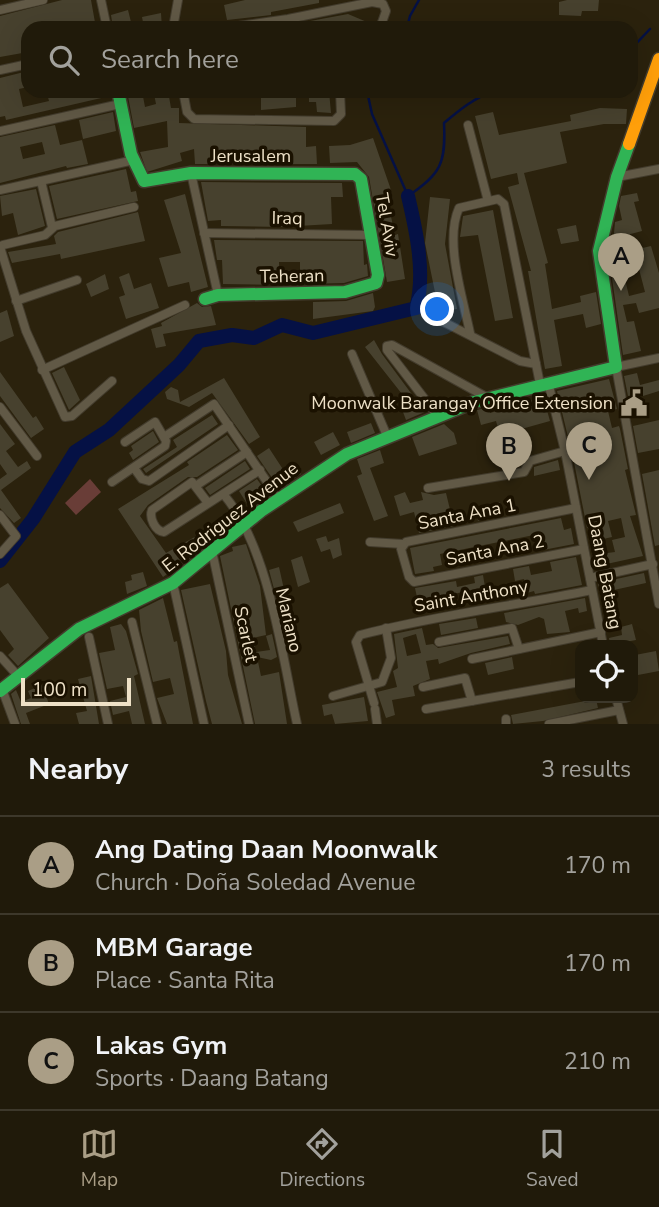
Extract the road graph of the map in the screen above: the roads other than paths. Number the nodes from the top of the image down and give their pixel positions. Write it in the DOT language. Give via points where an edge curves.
graph roads {
  1 [pos="43,0"];
  2 [pos="101,0"];
  3 [pos="178,0"];
  4 [pos="0,10"];
  5 [pos="106,21"];
  6 [pos="174,21"];
  7 [pos="274,21"];
  8 [pos="382,21"];
  9 [pos="659,59"];
  10 [pos="21,66"];
  11 [pos="0,70"];
  12 [pos="116,98"];
  13 [pos="120,98"];
  14 [pos="184,98"];
  15 [pos="340,98"];
  16 [pos="468,125"];
  17 [pos="0,131"];
  18 [pos="134,160"];
  19 [pos="659,169"];
  20 [pos="191,173"];
  21 [pos="359,176"];
  22 [pos="617,177"];
  23 [pos="41,181"];
  24 [pos="0,190"];
  25 [pos="488,201"];
  26 [pos="134,207"];
  27 [pos="52,227"];
  28 [pos="204,233"];
  29 [pos="370,236"];
  30 [pos="2,246"];
  31 [pos="378,279"];
  32 [pos="77,280"];
  33 [pos="218,295"];
  34 [pos="205,299"];
  35 [pos="16,301"];
  36 [pos="185,305"];
  37 [pos="428,314"];
  38 [pos="470,333"];
  39 [pos="352,354"];
  40 [pos="659,358"];
  41 [pos="536,364"];
  42 [pos="616,367"];
  43 [pos="42,370"];
  44 [pos="112,381"];
  45 [pos="544,383"];
  46 [pos="488,398"];
  47 [pos="0,407"];
  48 [pos="438,415"];
  49 [pos="229,425"];
  50 [pos="387,436"];
  51 [pos="164,437"];
  52 [pos="125,442"];
  53 [pos="565,451"];
  54 [pos="247,452"];
  55 [pos="37,456"];
  56 [pos="134,468"];
  57 [pos="260,470"];
  58 [pos="112,482"];
  59 [pos="197,485"];
  60 [pos="428,488"];
  61 [pos="224,495"];
  62 [pos="278,498"];
  63 [pos="208,503"];
  64 [pos="576,508"];
  65 [pos="0,515"];
  66 [pos="246,524"];
  67 [pos="370,542"];
  68 [pos="402,544"];
  69 [pos="584,549"];
  70 [pos="212,551"];
  71 [pos="0,554"];
  72 [pos="653,564"];
  73 [pos="590,578"];
  74 [pos="411,581"];
  75 [pos="173,583"];
  76 [pos="592,590"];
  77 [pos="659,604"];
  78 [pos="132,622"];
  79 [pos="386,628"];
  80 [pos="601,632"];
  81 [pos="89,637"];
  82 [pos="602,640"];
  83 [pos="439,642"];
  84 [pos="519,649"];
  85 [pos="0,656"];
  86 [pos="472,659"];
  87 [pos="18,676"];
  88 [pos="575,683"];
  89 [pos="423,687"];
  90 [pos="369,688"];
  91 [pos="1,690"];
  92 [pos="333,696"];
  93 [pos="472,701"];
  94 [pos="617,703"];
  95 [pos="426,709"];
  96 [pos="619,710"];
  97 [pos="585,721"];
  98 [pos="15,724"];
  99 [pos="108,724"];
  100 [pos="157,724"];
  101 [pos="204,724"];
  102 [pos="249,724"];
  103 [pos="298,724"];
  104 [pos="377,724"];
  105 [pos="550,724"];
  106 [pos="623,724"];
  1 -- 4 [label="street"];
  2 -- 5 [label="street"];
  3 -- 6 [label="street"];
  7 -- 8 [label="street" via="372,2 383,4"];
  9 -- 22 [label="main road"];
  10 -- 11 [label="street"];
  12 -- 17 [label="street"];
  13 -- 18 [label="main road"];
  14 -- 15 [label="street" via="194,119 334,121 341,114"];
  16 -- 25 [label="street"];
  18 -- 20 [label="main road, Jerusalem" via="142,180"];
  18 -- 23 [label="street"];
  19 -- 22 [label="street"];
  20 -- 21 [label="main road, Jerusalem"];
  20 -- 28 [label="street"];
  21 -- 29 [label="main road, Tel Aviv"];
  22 -- 42 [label="main road" via="598,256"];
  23 -- 24 [label="street"];
  23 -- 27 [label="street"];
  25 -- 38 [label="street" via="459,208 454,221 454,248"];
  25 -- 41 [label="street, Daang Batang" via="498,199 504,204"];
  26 -- 27 [label="street"];
  27 -- 30 [label="street" via="45,235"];
  28 -- 29 [label="street, Iraq"];
  28 -- 33 [label="street"];
  29 -- 31 [label="main road, Tel Aviv"];
  30 -- 35 [label="street"];
  31 -- 33 [label="main road, Teheran" via="370,286 345,292"];
  32 -- 35 [label="street"];
  33 -- 34 [label="main road, Teheran"];
  35 -- 43 [label="street"];
  36 -- 43 [label="street"];
  37 -- 38 [label="street"];
  38 -- 41 [label="street" via="520,361"];
  39 -- 50 [label="street"];
  40 -- 42 [label="street, E. Rodriguez Avenue"];
  41 -- 45 [label="street, Daang Batang"];
  42 -- 45 [label="main road, E. Rodriguez Avenue"];
  42 -- 72 [label="street"];
  43 -- 44 [label="street" via="65,417"];
  45 -- 46 [label="main road, E. Rodriguez Avenue"];
  45 -- 53 [label="street, Daang Batang"];
  46 -- 48 [label="main road, E. Rodriguez Avenue"];
  46 -- 48 [label="street" via="388,345 387,350"];
  47 -- 55 [label="street"];
  48 -- 50 [label="main road, E. Rodriguez Avenue"];
  49 -- 51 [label="street" via="214,404"];
  49 -- 54 [label="street"];
  49 -- 56 [label="street" via="149,481"];
  50 -- 62 [label="main road, E. Rodriguez Avenue" via="347,454"];
  51 -- 52 [label="street" via="155,422"];
  51 -- 56 [label="street" via="165,446"];
  53 -- 60 [label="street" via="530,461 524,472"];
  53 -- 64 [label="street, Daang Batang"];
  54 -- 57 [label="street"];
  54 -- 59 [label="street"];
  56 -- 58 [label="street"];
  57 -- 61 [label="street"];
  57 -- 62 [label="street"];
  59 -- 63 [label="street"];
  59 -- 63 [label="street" via="192,482 152,510 157,529 164,532"];
  61 -- 63 [label="street"];
  61 -- 66 [label="street, Mariano"];
  62 -- 66 [label="main road, E. Rodriguez Avenue"];
  64 -- 68 [label="street, Santa Ana 1"];
  64 -- 69 [label="street, Daang Batang"];
  65 -- 71 [label="street" via="16,536"];
  66 -- 70 [label="main road, E. Rodriguez Avenue"];
  66 -- 103 [label="street, Mariano" via="262,571"];
  67 -- 68 [label="street"];
  68 -- 74 [label="street, Santa Ana 1"];
  69 -- 73 [label="street, Daang Batang"];
  69 -- 74 [label="street, Santa Ana 2"];
  70 -- 75 [label="main road, E. Rodriguez Avenue"];
  70 -- 102 [label="street, Scarlet"];
  72 -- 73 [label="street"];
  72 -- 77 [label="street"];
  73 -- 76 [label="street, Daang Batang"];
  75 -- 87 [label="main road, E. Rodriguez Avenue" via="79,629"];
  75 -- 101 [label="street"];
  76 -- 79 [label="street, Saint Anthony"];
  76 -- 80 [label="street, Daang Batang"];
  78 -- 100 [label="street"];
  79 -- 90 [label="street" via="391,653 388,668 382,682"];
  79 -- 90 [label="street, Saint Anthony" via="357,637"];
  80 -- 82 [label="street, Daang Batang"];
  80 -- 84 [label="street"];
  81 -- 99 [label="street"];
  83 -- 84 [label="street" via="512,628"];
  84 -- 86 [label="street"];
  85 -- 87 [label="street"];
  87 -- 91 [label="main road, E. Rodriguez Avenue"];
  88 -- 93 [label="street"];
  89 -- 93 [label="street" via="465,678"];
  90 -- 92 [label="street"];
  90 -- 104 [label="street"];
  91 -- 98 [label="street"];
  93 -- 95 [label="street"];
  94 -- 96 [label="street"];
  96 -- 97 [label="street"];
  96 -- 106 [label="street"];
  97 -- 105 [label="street"];
}
